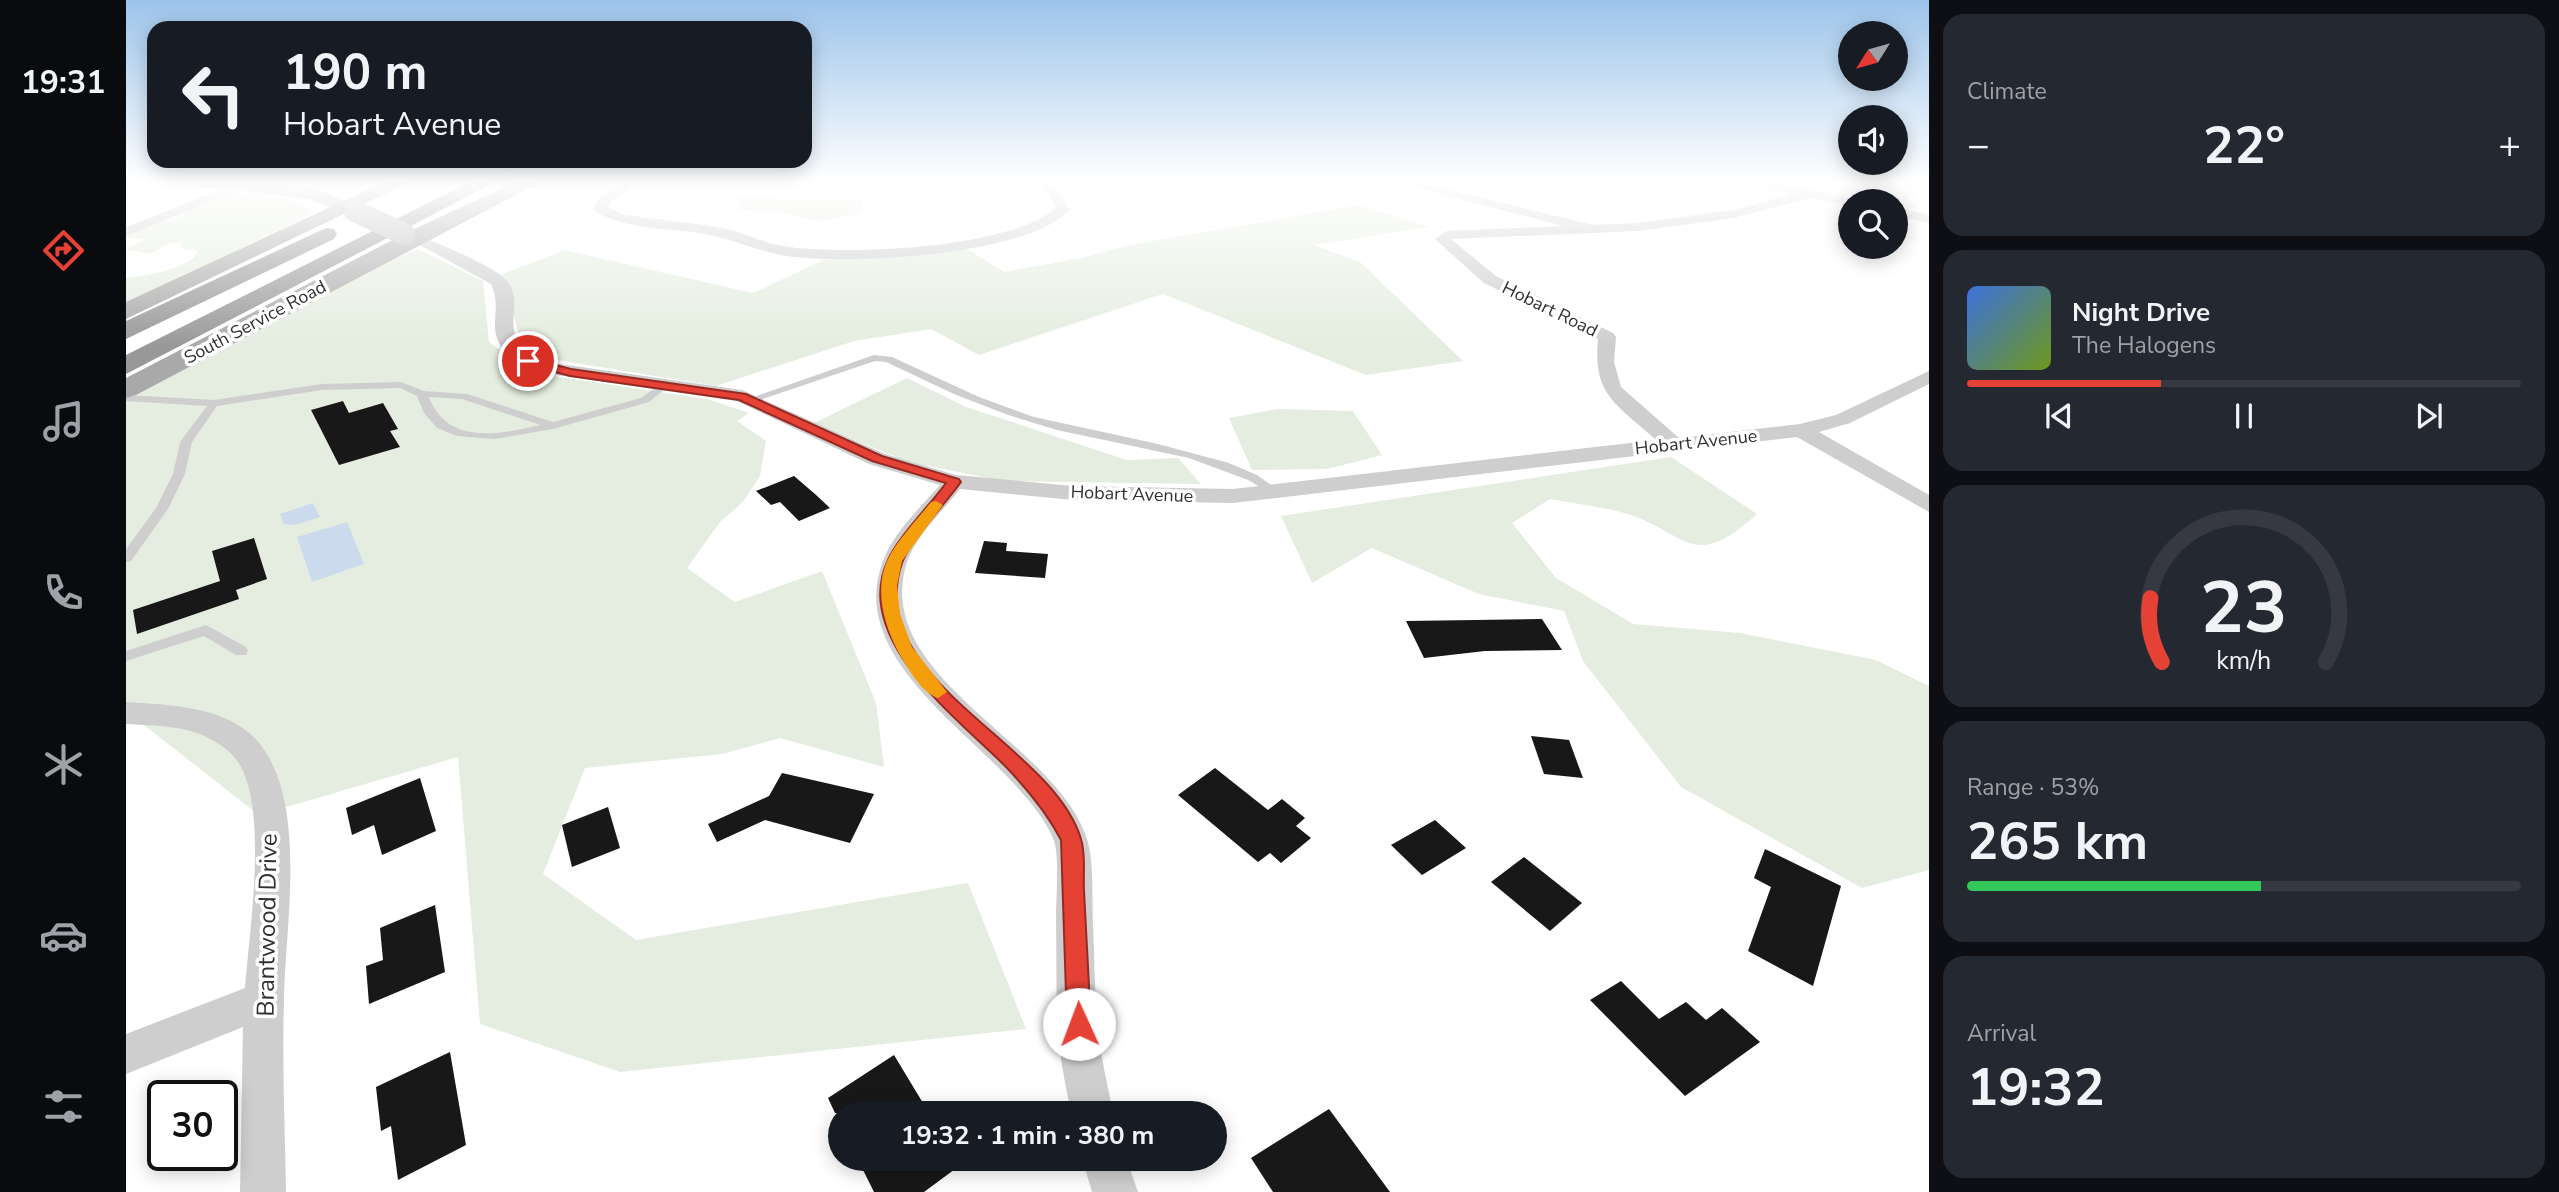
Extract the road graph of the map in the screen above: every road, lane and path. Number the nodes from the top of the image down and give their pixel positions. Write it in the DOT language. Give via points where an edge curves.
graph roads {
  1 [pos="292,236"];
  2 [pos="323,236"];
  3 [pos="380,236"];
  4 [pos="409,236"];
  5 [pos="735,236"];
  6 [pos="1011,236"];
  7 [pos="1446,236"];
  8 [pos="126,311"];
  9 [pos="126,331"];
  10 [pos="126,366"];
  11 [pos="1929,377"];
  12 [pos="664,386"];
  13 [pos="126,389"];
  14 [pos="422,394"];
  15 [pos="126,398"];
  16 [pos="750,400"];
  17 [pos="214,403"];
  18 [pos="552,426"];
  19 [pos="1801,430"];
  20 [pos="1673,444"];
  21 [pos="954,482"];
  22 [pos="1274,491"];
  23 [pos="1929,506"];
  24 [pos="126,558"];
  25 [pos="241,651"];
  26 [pos="126,656"];
  27 [pos="126,713"];
  28 [pos="264,1000"];
  29 [pos="126,1055"];
  30 [pos="1089,1101"];
  31 [pos="1108,1171"];
  32 [pos="263,1192"];
  33 [pos="1115,1192"];
  1 -- 8 [label="main road"];
  2 -- 9 [label="highway"];
  3 -- 10 [label="highway"];
  4 -- 12 [label="street, Hobart Avenue" via="498,281 505,296 505,337 512,350 528,361"];
  4 -- 13 [label="main road, South Service Road"];
  5 -- 6 [label="street" via="770,249 846,255"];
  7 -- 20 [label="street, Hobart Road" via="1442,239 1463,260 1495,283 1583,321 1607,337 1605,362 1612,388"];
  11 -- 19 [label="street, Hobart Avenue" via="1843,419"];
  12 -- 16 [label="street, Hobart Avenue"];
  12 -- 18 [label="lane" via="645,400"];
  14 -- 17 [label="lane" via="401,385 322,387"];
  14 -- 18 [label="lane" via="463,396"];
  14 -- 18 [label="lane" via="425,407 438,423 461,436 514,435"];
  15 -- 17 [label="lane"];
  16 -- 21 [label="street, Hobart Avenue" via="877,459"];
  16 -- 22 [label="lane" via="874,358 888,359 988,406 1221,466"];
  17 -- 24 [label="lane" via="186,442 179,474 162,509"];
  19 -- 20 [label="street, Hobart Avenue"];
  19 -- 23 [label="street"];
  20 -- 22 [label="street, Hobart Avenue"];
  21 -- 22 [label="street, Hobart Avenue" via="1165,497"];
  21 -- 30 [label="street" via="895,560 891,614 904,648 923,677 1014,764 1055,809 1071,839 1080,1049"];
  25 -- 26 [label="lane" via="206,630"];
  27 -- 28 [label="street, Brantwood Drive" via="181,716 218,727 249,754 266,793 273,845"];
  28 -- 29 [label="street"];
  28 -- 32 [label="street, Brantwood Drive"];
  31 -- 33 [label="street"];
}
